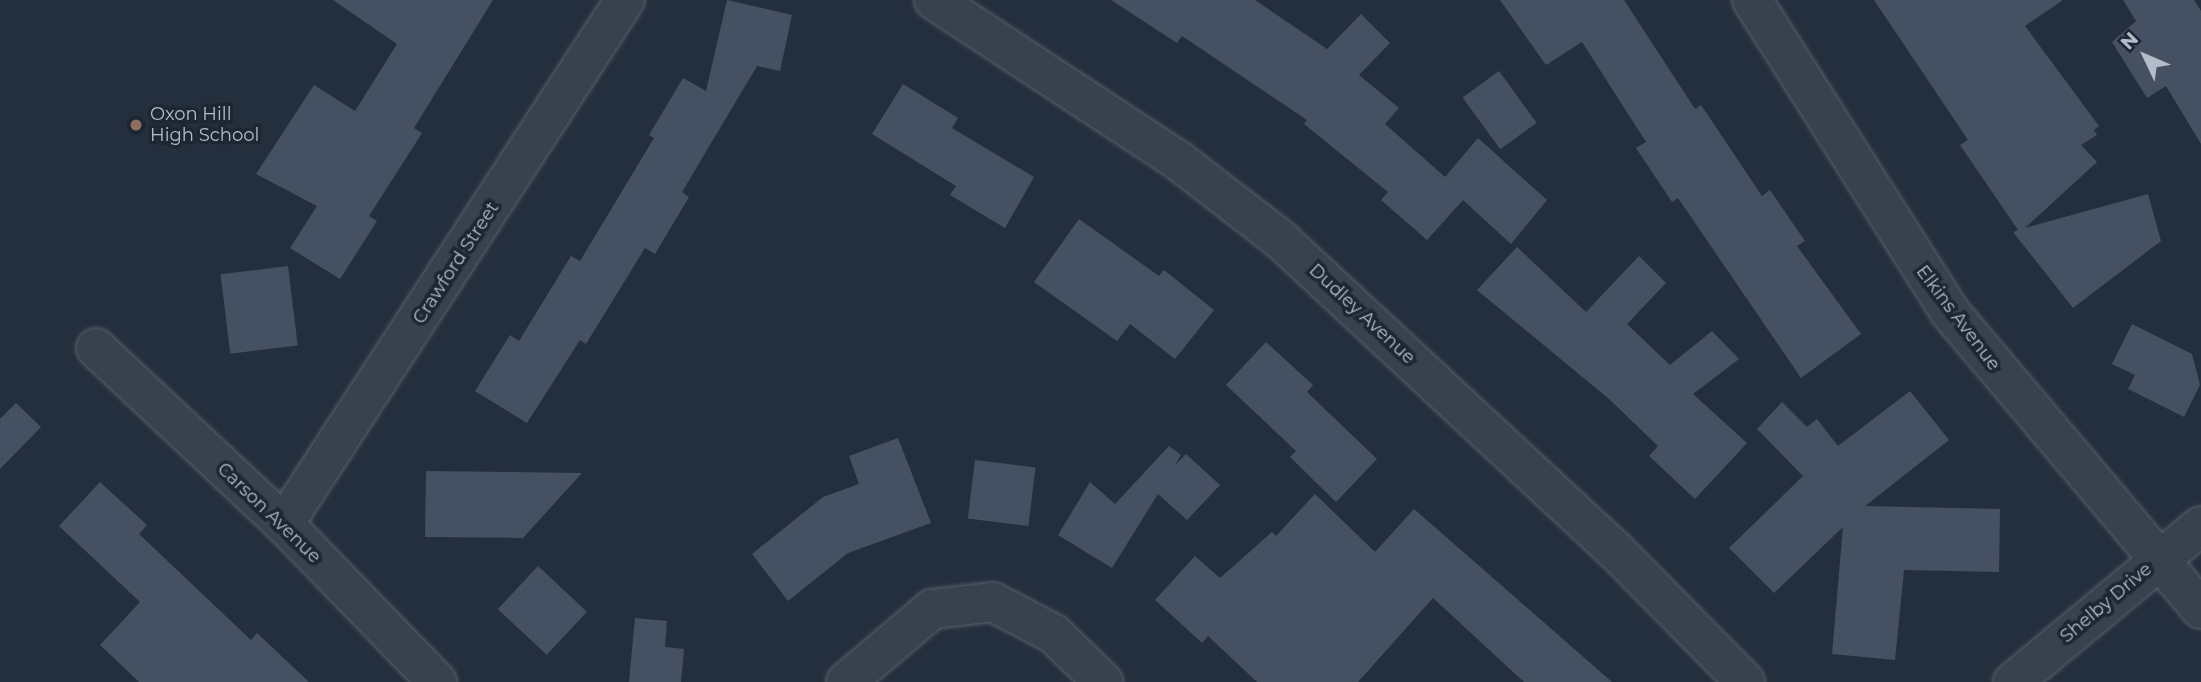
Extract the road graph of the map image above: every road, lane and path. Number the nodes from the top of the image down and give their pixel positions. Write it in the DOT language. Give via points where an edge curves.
graph roads {
  1 [pos="625,0"];
  2 [pos="934,0"];
  3 [pos="1752,0"];
  4 [pos="96,348"];
  5 [pos="284,524"];
  6 [pos="2201,526"];
  7 [pos="2159,558"];
  8 [pos="2201,609"];
  9 [pos="437,682"];
  10 [pos="846,682"];
  11 [pos="1103,682"];
  12 [pos="1745,682"];
  13 [pos="2013,682"];
  1 -- 5 [label="street, Crawford Street"];
  2 -- 12 [label="street, Dudley Avenue" via="1179,161 1280,239 1587,523"];
  3 -- 7 [label="street, Elkins Avenue" via="1949,311"];
  4 -- 5 [label="street, Carson Avenue"];
  5 -- 9 [label="street, Carson Avenue"];
  6 -- 7 [label="street, Shelby Drive"];
  7 -- 8 [label="street, Elkins Avenue"];
  7 -- 13 [label="street, Shelby Drive"];
  10 -- 11 [label="street" via="932,609 993,602 1055,634"];
}
